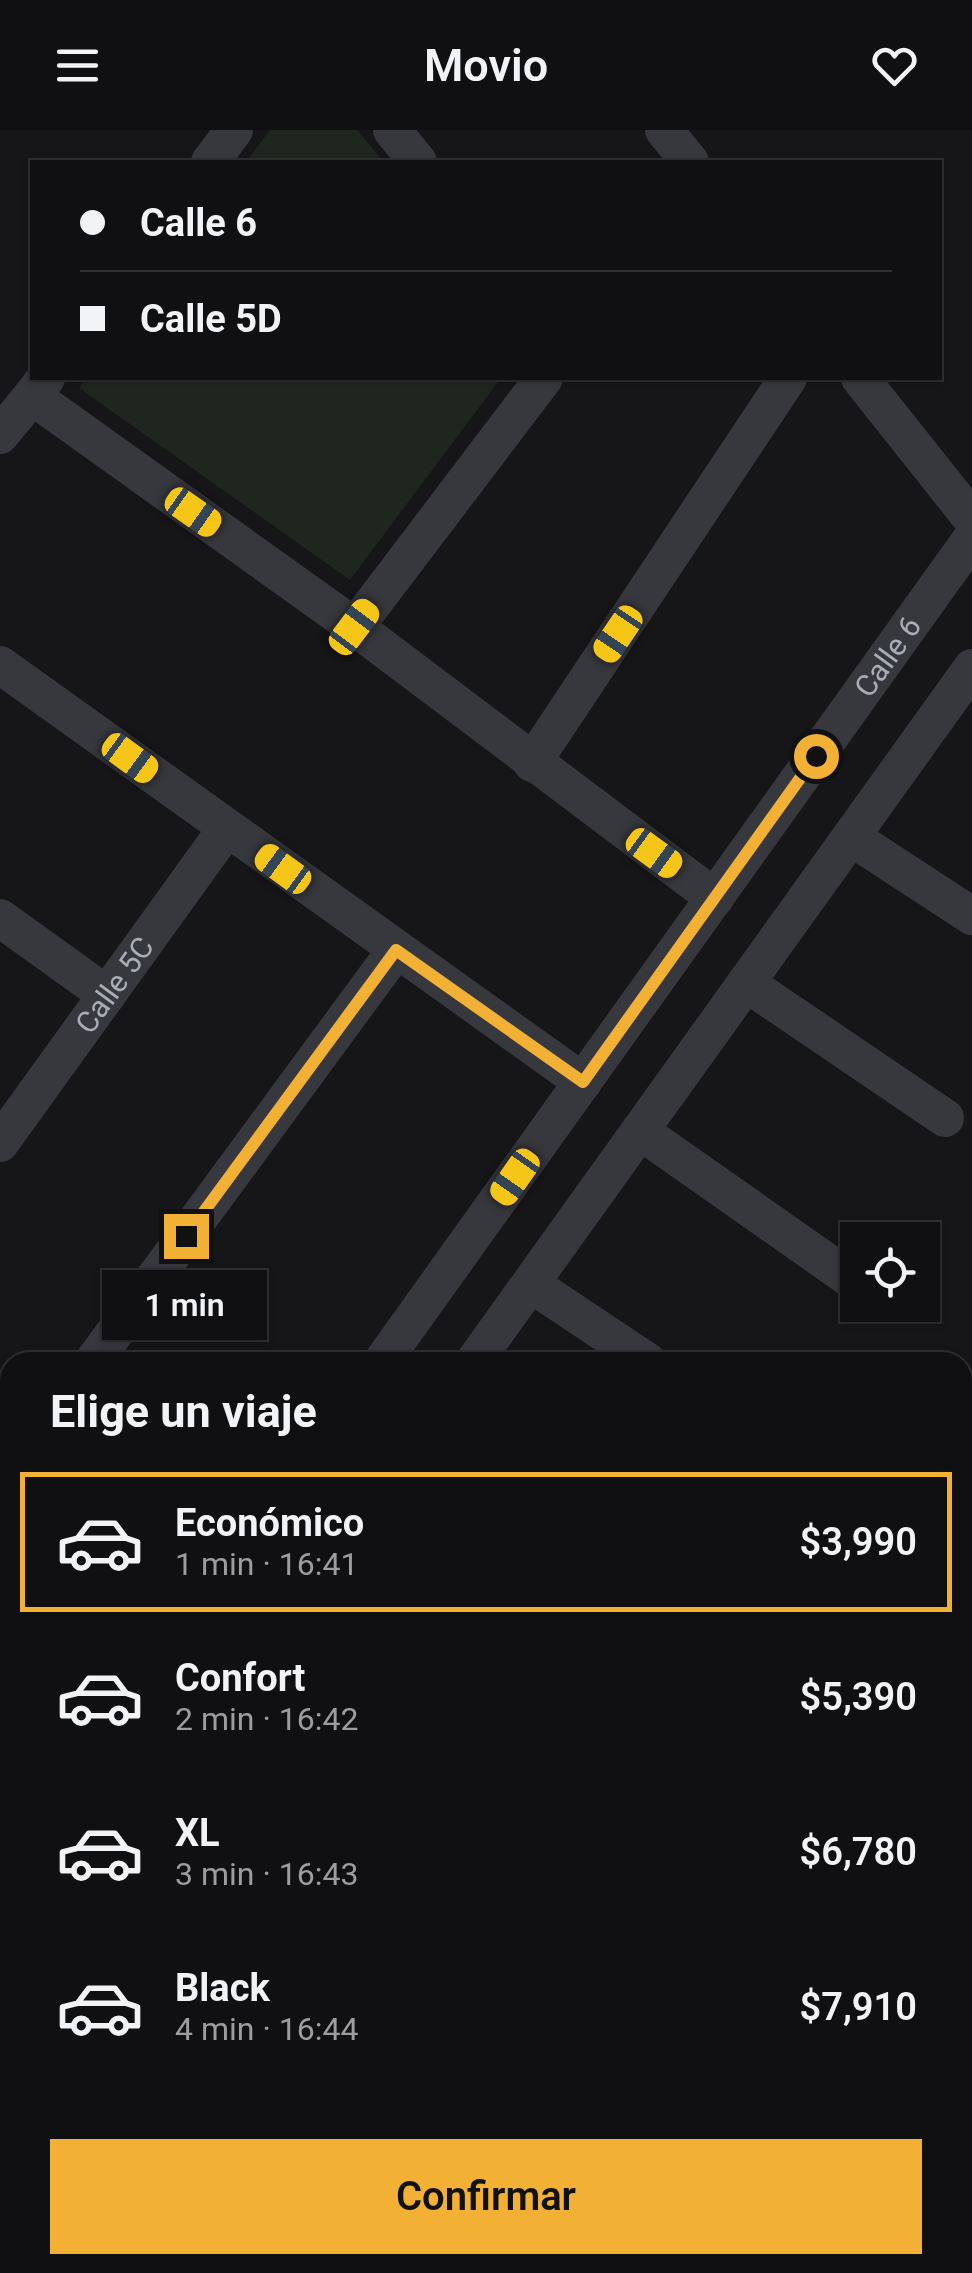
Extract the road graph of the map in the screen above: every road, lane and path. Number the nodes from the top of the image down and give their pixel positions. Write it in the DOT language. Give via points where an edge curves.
graph roads {
  1 [pos="234,130"];
  2 [pos="392,130"];
  3 [pos="664,130"];
  4 [pos="212,160"];
  5 [pos="416,160"];
  6 [pos="688,160"];
  7 [pos="542,380"];
  8 [pos="787,380"];
  9 [pos="862,380"];
  10 [pos="39,387"];
  11 [pos="0,435"];
  12 [pos="972,518"];
  13 [pos="972,538"];
  14 [pos="354,627"];
  15 [pos="0,665"];
  16 [pos="972,668"];
  17 [pos="532,763"];
  18 [pos="227,828"];
  19 [pos="851,837"];
  20 [pos="715,898"];
  21 [pos="972,916"];
  22 [pos="0,918"];
  23 [pos="396,950"];
  24 [pos="746,984"];
  25 [pos="107,995"];
  26 [pos="583,1082"];
  27 [pos="945,1118"];
  28 [pos="640,1131"];
  29 [pos="0,1143"];
  30 [pos="840,1271"];
  31 [pos="530,1284"];
  32 [pos="100,1352"];
  33 [pos="389,1352"];
  34 [pos="481,1352"];
  35 [pos="633,1352"];
  1 -- 4 [label="street"];
  2 -- 5 [label="street"];
  3 -- 6 [label="street"];
  7 -- 14 [label="street"];
  8 -- 17 [label="street"];
  9 -- 12 [label="street"];
  10 -- 11 [label="street"];
  10 -- 14 [label="street"];
  13 -- 20 [label="street, Calle 6"];
  14 -- 17 [label="street"];
  15 -- 18 [label="street"];
  16 -- 19 [label="street"];
  17 -- 20 [label="street"];
  18 -- 23 [label="street"];
  18 -- 25 [label="street, Calle 5C"];
  19 -- 21 [label="street"];
  19 -- 24 [label="street"];
  20 -- 26 [label="street, Calle 6"];
  22 -- 25 [label="street"];
  23 -- 26 [label="street"];
  23 -- 32 [label="street"];
  24 -- 27 [label="street"];
  24 -- 28 [label="street"];
  25 -- 29 [label="street, Calle 5C"];
  26 -- 33 [label="street, Calle 6"];
  28 -- 30 [label="street"];
  28 -- 31 [label="street"];
  31 -- 34 [label="street"];
  31 -- 35 [label="street"];
}
